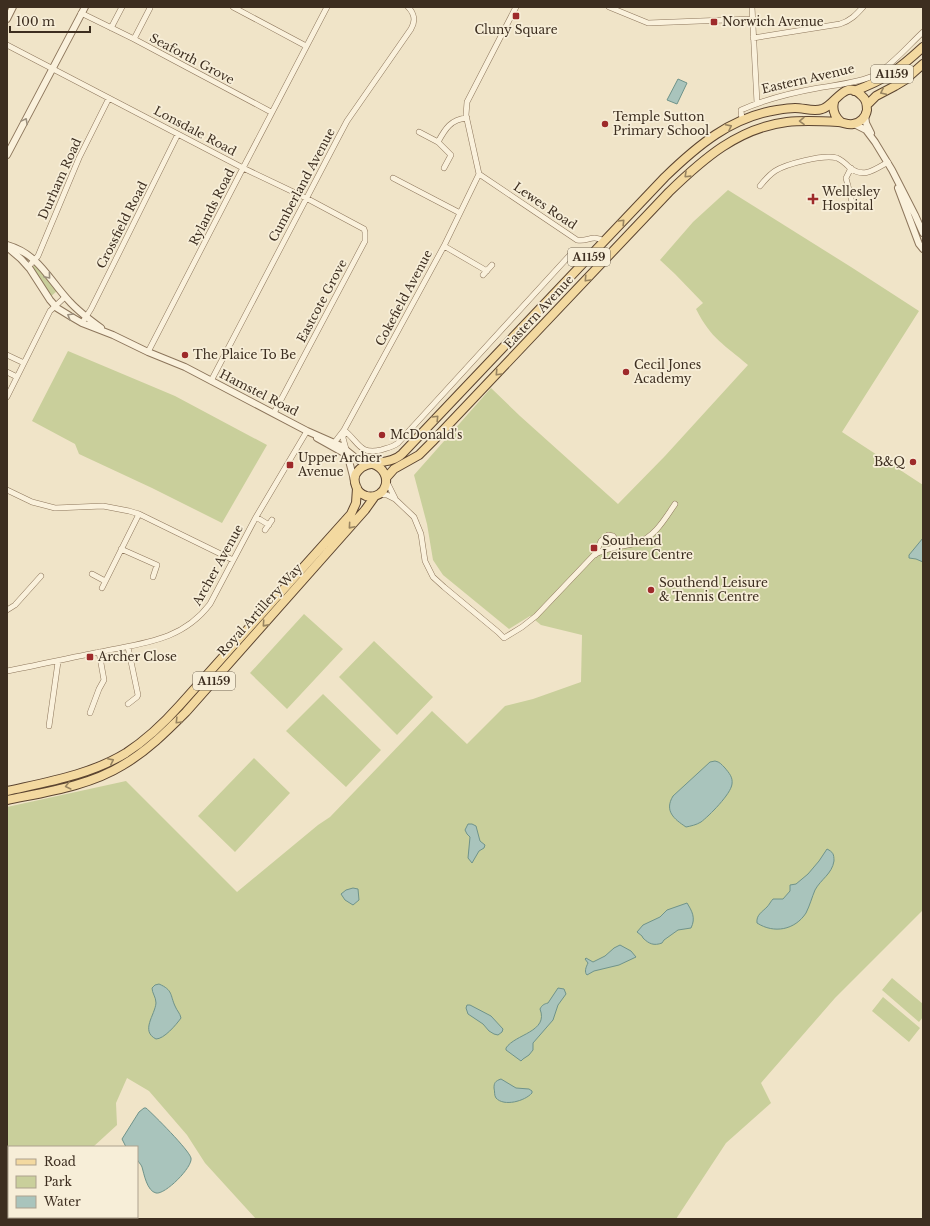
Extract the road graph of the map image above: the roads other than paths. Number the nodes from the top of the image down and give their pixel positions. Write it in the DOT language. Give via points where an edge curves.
graph roads {
  1 [pos="13,7"];
  2 [pos="85,7"];
  3 [pos="122,7"];
  4 [pos="233,7"];
  5 [pos="327,7"];
  6 [pos="408,7"];
  7 [pos="516,7"];
  8 [pos="610,7"];
  9 [pos="752,7"];
  10 [pos="863,7"];
  11 [pos="150,8"];
  12 [pos="81,13"];
  13 [pos="7,19"];
  14 [pos="752,19"];
  15 [pos="111,28"];
  16 [pos="923,32"];
  17 [pos="753,38"];
  18 [pos="134,39"];
  19 [pos="7,45"];
  20 [pos="306,46"];
  21 [pos="923,47"];
  22 [pos="923,64"];
  23 [pos="52,68"];
  24 [pos="854,91"];
  25 [pos="109,98"];
  26 [pos="834,102"];
  27 [pos="757,103"];
  28 [pos="867,105"];
  29 [pos="272,112"];
  30 [pos="865,114"];
  31 [pos="467,118"];
  32 [pos="742,120"];
  33 [pos="841,122"];
  34 [pos="854,124"];
  35 [pos="419,132"];
  36 [pos="178,134"];
  37 [pos="438,142"];
  38 [pos="875,142"];
  39 [pos="7,155"];
  40 [pos="888,162"];
  41 [pos="243,168"];
  42 [pos="444,168"];
  43 [pos="851,168"];
  44 [pos="892,170"];
  45 [pos="479,174"];
  46 [pos="393,178"];
  47 [pos="760,186"];
  48 [pos="306,198"];
  49 [pos="852,202"];
  50 [pos="460,213"];
  51 [pos="923,233"];
  52 [pos="365,241"];
  53 [pos="604,242"];
  54 [pos="7,246"];
  55 [pos="444,246"];
  56 [pos="923,249"];
  57 [pos="569,256"];
  58 [pos="35,260"];
  59 [pos="492,265"];
  60 [pos="28,266"];
  61 [pos="65,297"];
  62 [pos="55,306"];
  63 [pos="86,317"];
  64 [pos="82,323"];
  65 [pos="113,335"];
  66 [pos="148,352"];
  67 [pos="7,355"];
  68 [pos="24,363"];
  69 [pos="7,372"];
  70 [pos="17,377"];
  71 [pos="211,380"];
  72 [pos="7,397"];
  73 [pos="274,413"];
  74 [pos="344,430"];
  75 [pos="307,431"];
  76 [pos="334,442"];
  77 [pos="344,451"];
  78 [pos="371,464"];
  79 [pos="386,480"];
  80 [pos="356,486"];
  81 [pos="7,490"];
  82 [pos="377,495"];
  83 [pos="395,499"];
  84 [pos="675,504"];
  85 [pos="139,514"];
  86 [pos="256,517"];
  87 [pos="272,520"];
  88 [pos="269,525"];
  89 [pos="266,530"];
  90 [pos="612,548"];
  91 [pos="121,549"];
  92 [pos="594,556"];
  93 [pos="233,560"];
  94 [pos="92,574"];
  95 [pos="42,576"];
  96 [pos="153,577"];
  97 [pos="105,581"];
  98 [pos="102,588"];
  99 [pos="7,610"];
  100 [pos="128,647"];
  101 [pos="99,652"];
  102 [pos="58,662"];
  103 [pos="7,671"];
  104 [pos="128,704"];
  105 [pos="90,713"];
  106 [pos="49,726"];
  107 [pos="7,791"];
  108 [pos="7,800"];
  1 -- 13 [label="street"];
  2 -- 12 [label="street"];
  3 -- 15 [label="street"];
  4 -- 20 [label="street"];
  5 -- 20 [label="street, Rylands Road"];
  6 -- 48 [label="street, Cumberland Avenue" via="414,16 412,29 347,121"];
  7 -- 31 [label="street" via="467,102"];
  8 -- 14 [label="street" via="648,23"];
  9 -- 14 [label="street"];
  10 -- 17 [label="street" via="850,20 840,24"];
  11 -- 18 [label="street"];
  12 -- 15 [label="street, Seaforth Grove"];
  12 -- 23 [label="street"];
  14 -- 17 [label="street"];
  15 -- 18 [label="street, Seaforth Grove"];
  16 -- 27 [label="street, Eastern Avenue" via="885,68 871,77 781,95"];
  17 -- 27 [label="street"];
  18 -- 29 [label="street, Seaforth Grove"];
  19 -- 23 [label="street, Lonsdale Road"];
  20 -- 29 [label="street, Rylands Road"];
  21 -- 24 [label="main road, Eastern Avenue / A1159" via="895,72 874,84"];
  22 -- 28 [label="main road, A1159, one-way" via="905,80 876,96"];
  23 -- 25 [label="street, Lonsdale Road"];
  39 -- 23 [label="street, one-way"];
  24 -- 26 [label="main road, Eastern Avenue / A1159" via="842,92"];
  24 -- 28 [label="main road, Eastern Avenue / A1159" via="862,95"];
  25 -- 36 [label="street, Lonsdale Road"];
  25 -- 58 [label="street, Durham Road" via="79,158"];
  26 -- 32 [label="main road, Eastern Avenue / A1159" via="817,110 777,110"];
  26 -- 33 [label="main road" via="833,112"];
  27 -- 32 [label="street, Eastern Avenue" via="741,110"];
  28 -- 30 [label="main road"];
  29 -- 41 [label="street, Rylands Road"];
  30 -- 34 [label="main road" via="862,120"];
  30 -- 38 [label="street" via="866,123"];
  31 -- 37 [label="street" via="451,123"];
  31 -- 45 [label="street"];
  53 -- 32 [label="main road, Eastern Avenue / A1159, one-way" via="684,159 724,128"];
  33 -- 34 [label="main road, Eastern Avenue / A1159"];
  33 -- 79 [label="main road, Eastern Avenue / A1159, one-way" via="802,120 768,125 736,138 701,162 669,192 432,442 419,455 394,469"];
  34 -- 38 [label="street" via="866,130"];
  35 -- 37 [label="street"];
  36 -- 41 [label="street, Lonsdale Road"];
  36 -- 63 [label="street, Crossfield Road"];
  37 -- 42 [label="street" via="451,156"];
  38 -- 40 [label="street"];
  40 -- 43 [label="street" via="865,173"];
  40 -- 44 [label="street"];
  41 -- 48 [label="street, Lonsdale Road"];
  41 -- 66 [label="street, Rylands Road"];
  43 -- 47 [label="street" via="840,160 829,157 790,164 773,172"];
  43 -- 49 [label="street" via="846,178"];
  44 -- 51 [label="street"];
  44 -- 56 [label="street"];
  45 -- 50 [label="street, Cokefield Avenue"];
  45 -- 53 [label="street, Lewes Road" via="577,240 593,237"];
  46 -- 50 [label="street"];
  48 -- 52 [label="street, Lonsdale Road" via="364,229"];
  48 -- 71 [label="street, Cumberland Avenue"];
  50 -- 55 [label="street, Cokefield Avenue"];
  52 -- 73 [label="street, Eastcote Grove"];
  78 -- 53 [label="main road, Eastern Avenue / A1159, one-way" via="390,461 402,454"];
  54 -- 58 [label="street, Hamstel Road" via="22,250"];
  54 -- 60 [label="street, Hamstel Road"];
  55 -- 59 [label="street" via="485,273"];
  55 -- 74 [label="street, Cokefield Avenue"];
  57 -- 74 [label="street" via="398,443 369,452"];
  58 -- 60 [label="street, Durham Road"];
  58 -- 61 [label="street, Hamstel Road, one-way"];
  60 -- 62 [label="street, Hamstel Road"];
  61 -- 62 [label="street"];
  61 -- 63 [label="street, Hamstel Road"];
  64 -- 62 [label="street, Hamstel Road, one-way"];
  62 -- 68 [label="street" via="47,316"];
  63 -- 64 [label="street, Crossfield Road"];
  63 -- 65 [label="street, Hamstel Road"];
  64 -- 65 [label="street, Hamstel Road"];
  65 -- 66 [label="street, Hamstel Road"];
  66 -- 71 [label="street, Hamstel Road"];
  67 -- 68 [label="street"];
  68 -- 70 [label="street"];
  69 -- 70 [label="street"];
  70 -- 72 [label="street"];
  71 -- 73 [label="street, Hamstel Road"];
  73 -- 75 [label="street, Hamstel Road"];
  74 -- 76 [label="street, Cokefield Avenue"];
  74 -- 77 [label="street"];
  75 -- 76 [label="street, Hamstel Road"];
  75 -- 77 [label="street, Hamstel Road"];
  75 -- 86 [label="street, Archer Avenue"];
  76 -- 77 [label="street, Hamstel Road"];
  77 -- 78 [label="street, Hamstel Road" via="361,462"];
  77 -- 80 [label="street"];
  78 -- 79 [label="main road" via="383,470"];
  78 -- 80 [label="main road, Eastern Avenue" via="359,469 355,476"];
  79 -- 82 [label="main road, Eastern Avenue" via="383,491"];
  79 -- 83 [label="street"];
  80 -- 82 [label="main road" via="364,495"];
  107 -- 80 [label="main road, Royal Artillery Way / A1159, one-way" via="86,772 126,753 152,733 351,514 356,503"];
  81 -- 85 [label="street" via="32,502 55,508 103,506"];
  82 -- 83 [label="street" via="387,495"];
  82 -- 108 [label="main road, Royal Artillery Way / A1159, one-way" via="163,736 122,766 98,777"];
  83 -- 92 [label="street" via="417,522 425,560 433,577 504,638 536,616"];
  84 -- 90 [label="street" via="648,537 636,543"];
  85 -- 91 [label="street"];
  85 -- 93 [label="street"];
  86 -- 88 [label="street"];
  86 -- 93 [label="street, Archer Avenue"];
  87 -- 88 [label="street"];
  88 -- 89 [label="street"];
  90 -- 92 [label="street"];
  90 -- 92 [label="street" via="616,540 608,535 601,541"];
  91 -- 96 [label="street" via="157,565"];
  91 -- 97 [label="street"];
  93 -- 100 [label="street, Archer Avenue" via="203,614 174,634"];
  94 -- 97 [label="street"];
  95 -- 99 [label="street"];
  97 -- 98 [label="street"];
  100 -- 101 [label="street, Archer Avenue"];
  100 -- 104 [label="street" via="138,695"];
  101 -- 102 [label="street, Archer Avenue"];
  101 -- 105 [label="street" via="104,680"];
  102 -- 103 [label="street, Archer Avenue"];
  102 -- 106 [label="street"];
}
